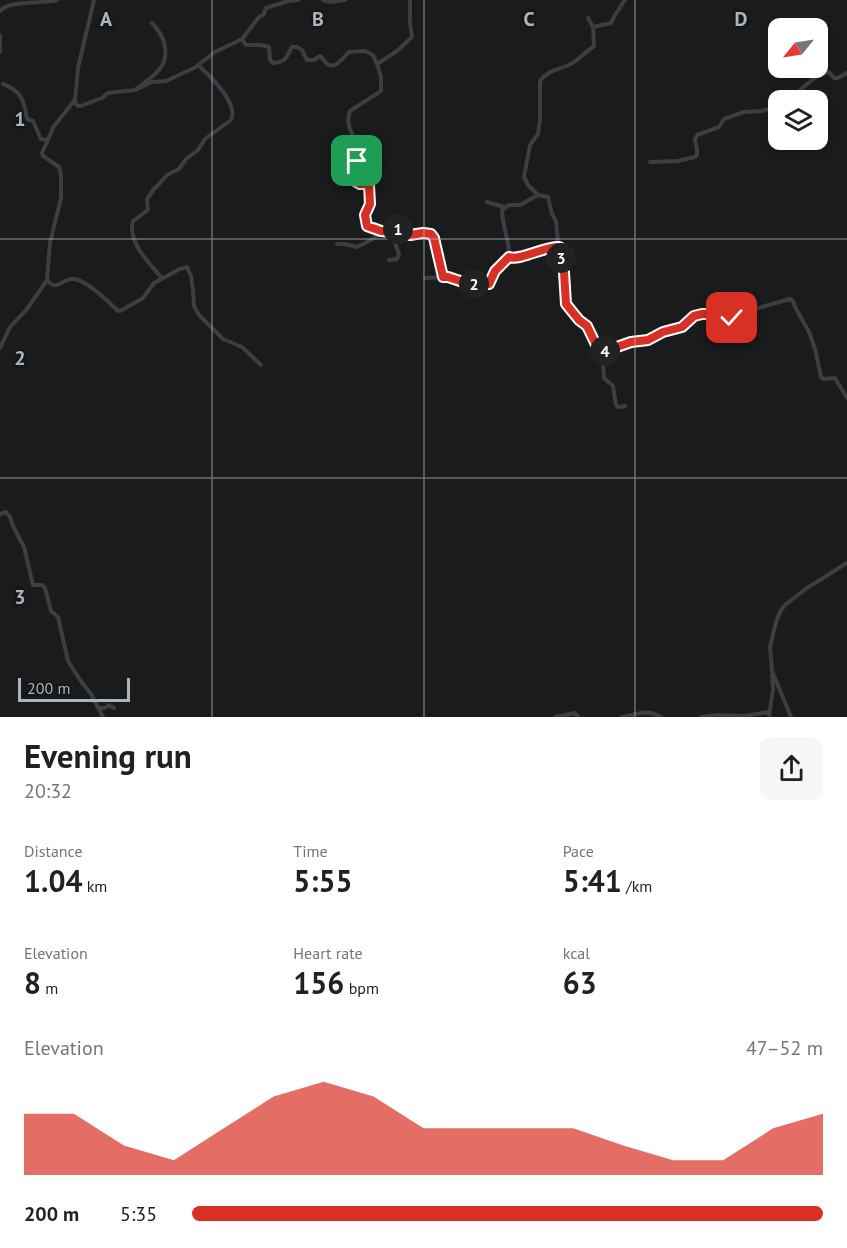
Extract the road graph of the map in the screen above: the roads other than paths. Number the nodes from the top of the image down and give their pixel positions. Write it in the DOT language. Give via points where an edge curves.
graph roads {
  1 [pos="57,0"];
  2 [pos="94,0"];
  3 [pos="298,0"];
  4 [pos="323,0"];
  5 [pos="345,0"];
  6 [pos="410,0"];
  7 [pos="625,0"];
  8 [pos="287,1"];
  9 [pos="0,11"];
  10 [pos="588,18"];
  11 [pos="152,23"];
  12 [pos="593,27"];
  13 [pos="0,35"];
  14 [pos="243,41"];
  15 [pos="0,52"];
  16 [pos="377,64"];
  17 [pos="198,65"];
  18 [pos="847,74"];
  19 [pos="3,84"];
  20 [pos="802,90"];
  21 [pos="133,91"];
  22 [pos="74,102"];
  23 [pos="768,109"];
  24 [pos="47,140"];
  25 [pos="650,162"];
  26 [pos="538,195"];
  27 [pos="487,202"];
  28 [pos="505,207"];
  29 [pos="381,231"];
  30 [pos="391,232"];
  31 [pos="337,244"];
  32 [pos="559,247"];
  33 [pos="509,257"];
  34 [pos="389,260"];
  35 [pos="443,277"];
  36 [pos="162,278"];
  37 [pos="425,278"];
  38 [pos="47,279"];
  39 [pos="0,348"];
  40 [pos="600,353"];
  41 [pos="261,365"];
  42 [pos="847,398"];
  43 [pos="625,406"];
  44 [pos="0,514"];
  45 [pos="847,563"];
  46 [pos="772,671"];
  47 [pos="99,708"];
  48 [pos="114,708"];
  49 [pos="769,715"];
  50 [pos="103,717"];
  51 [pos="556,717"];
  52 [pos="578,717"];
  53 [pos="622,717"];
  54 [pos="661,717"];
  55 [pos="701,717"];
  56 [pos="791,717"];
  1 -- 9 [label="street" via="13,2"];
  2 -- 22 [label="street"];
  3 -- 8 [label="street"];
  4 -- 5 [label="street"];
  6 -- 16 [label="street" via="412,37"];
  7 -- 12 [label="street" via="611,23"];
  8 -- 14 [label="street" via="266,9"];
  10 -- 12 [label="street"];
  11 -- 21 [label="street" via="165,46 164,63 158,73"];
  12 -- 26 [label="street" via="594,46 573,63 548,72 540,81 538,134 530,145 524,177"];
  13 -- 15 [label="street"];
  14 -- 16 [label="street" via="269,47 273,63 288,57 292,47 297,47 307,60 320,56 332,65 349,52 365,51 372,54"];
  14 -- 17 [label="street" via="215,52"];
  16 -- 29 [label="street" via="381,91 350,110 347,122 357,147 358,167 353,178 369,185 366,224"];
  17 -- 21 [label="street"];
  17 -- 36 [label="street" via="226,96 232,119 167,175 147,199 148,210 132,224 132,234 143,256"];
  18 -- 20 [label="street" via="834,78 829,72 823,73"];
  19 -- 24 [label="street" via="20,95 27,119 33,121 41,139"];
  21 -- 22 [label="street" via="108,93 81,106"];
  22 -- 24 [label="street"];
  23 -- 25 [label="street" via="744,111 724,120 719,128 697,135 695,157"];
  24 -- 38 [label="street" via="42,153 60,169 62,198 48,252"];
  26 -- 28 [label="street" via="520,205"];
  26 -- 32 [label="street" via="550,200"];
  27 -- 28 [label="street"];
  28 -- 33 [label="street" via="502,212"];
  29 -- 30 [label="street"];
  29 -- 31 [label="street" via="357,247"];
  30 -- 34 [label="street" via="399,254 397,259"];
  30 -- 35 [label="street" via="401,228 410,235 432,235"];
  32 -- 33 [label="street"];
  32 -- 40 [label="street" via="566,304 589,329"];
  33 -- 35 [label="street" via="489,284"];
  35 -- 37 [label="street"];
  36 -- 38 [label="street" via="139,301 120,311 79,280 54,285"];
  36 -- 41 [label="street" via="187,267 198,315 223,339 242,347"];
  38 -- 39 [label="street" via="10,327"];
  40 -- 42 [label="street" via="682,327 694,316 711,314 727,319 790,299 809,332 821,377 835,378"];
  40 -- 43 [label="street" via="604,378 613,386 616,405"];
  44 -- 47 [label="street" via="10,517 24,546 33,585 45,588 51,612 58,617 68,661"];
  45 -- 46 [label="street" via="807,588 780,612 770,647"];
  46 -- 49 [label="street"];
  46 -- 56 [label="street"];
  47 -- 48 [label="street"];
  47 -- 50 [label="street"];
  49 -- 55 [label="street"];
  51 -- 52 [label="street" via="574,713"];
  53 -- 54 [label="street" via="648,712"];
}
